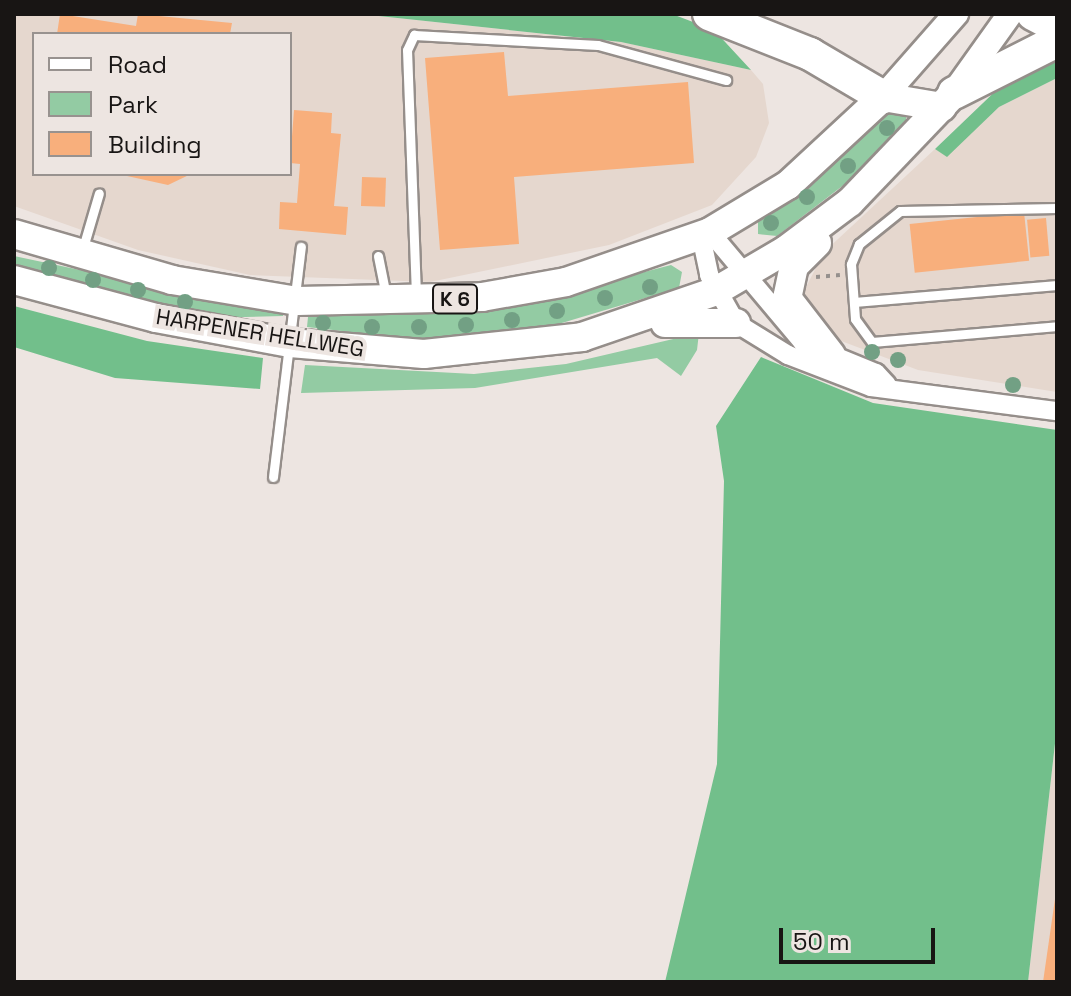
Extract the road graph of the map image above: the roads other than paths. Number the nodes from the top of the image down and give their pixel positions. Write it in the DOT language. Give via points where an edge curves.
graph roads {
  1 [pos="709,14"];
  2 [pos="956,14"];
  3 [pos="1010,14"];
  4 [pos="1033,14"];
  5 [pos="1057,27"];
  6 [pos="1057,41"];
  7 [pos="726,80"];
  8 [pos="883,97"];
  9 [pos="948,100"];
  10 [pos="99,193"];
  11 [pos="850,202"];
  12 [pos="1057,208"];
  13 [pos="14,234"];
  14 [pos="706,234"];
  15 [pos="301,247"];
  16 [pos="80,256"];
  17 [pos="378,256"];
  18 [pos="744,276"];
  19 [pos="14,280"];
  20 [pos="1057,285"];
  21 [pos="716,291"];
  22 [pos="297,301"];
  23 [pos="854,302"];
  24 [pos="416,303"];
  25 [pos="388,304"];
  26 [pos="644,320"];
  27 [pos="736,323"];
  28 [pos="1057,326"];
  29 [pos="290,343"];
  30 [pos="831,355"];
  31 [pos="887,385"];
  32 [pos="1057,411"];
  33 [pos="273,477"];
  1 -- 8 [label="highway" via="810,54"];
  2 -- 8 [label="main road, HARPENER HELLWEG / K 6"];
  3 -- 9 [label="main road, HARPENER HELLWEG"];
  4 -- 5 [label="highway"];
  6 -- 9 [label="highway"];
  7 -- 24 [label="lane" via="598,45 414,35 407,50"];
  8 -- 9 [label="main road"];
  8 -- 14 [label="main road, HARPENER HELLWEG / K 6" via="788,185"];
  9 -- 11 [label="main road, HARPENER HELLWEG"];
  10 -- 16 [label="lane"];
  11 -- 18 [label="main road, HARPENER HELLWEG"];
  11 -- 30 [label="main road" via="847,218 801,257 787,287 789,308"];
  12 -- 23 [label="lane" via="900,211 854,253"];
  13 -- 16 [label="main road, HARPENER HELLWEG / K 6"];
  14 -- 18 [label="street"];
  14 -- 21 [label="street"];
  14 -- 24 [label="main road, HARPENER HELLWEG / K 6" via="566,282"];
  15 -- 22 [label="lane"];
  16 -- 22 [label="main road, HARPENER HELLWEG / K 6"];
  17 -- 25 [label="lane"];
  18 -- 21 [label="main road, HARPENER HELLWEG"];
  18 -- 30 [label="street" via="791,333"];
  19 -- 29 [label="main road, HARPENER HELLWEG" via="156,318"];
  20 -- 23 [label="lane"];
  21 -- 26 [label="main road, HARPENER HELLWEG"];
  21 -- 27 [label="street"];
  22 -- 25 [label="main road, HARPENER HELLWEG / K 6"];
  22 -- 29 [label="lane"];
  23 -- 28 [label="lane" via="859,331 872,342"];
  24 -- 25 [label="main road, HARPENER HELLWEG / K 6"];
  26 -- 27 [label="main road"];
  26 -- 29 [label="main road, HARPENER HELLWEG" via="487,351"];
  27 -- 31 [label="street" via="820,370"];
  29 -- 33 [label="lane"];
  30 -- 31 [label="street"];
  31 -- 32 [label="street"];
}
